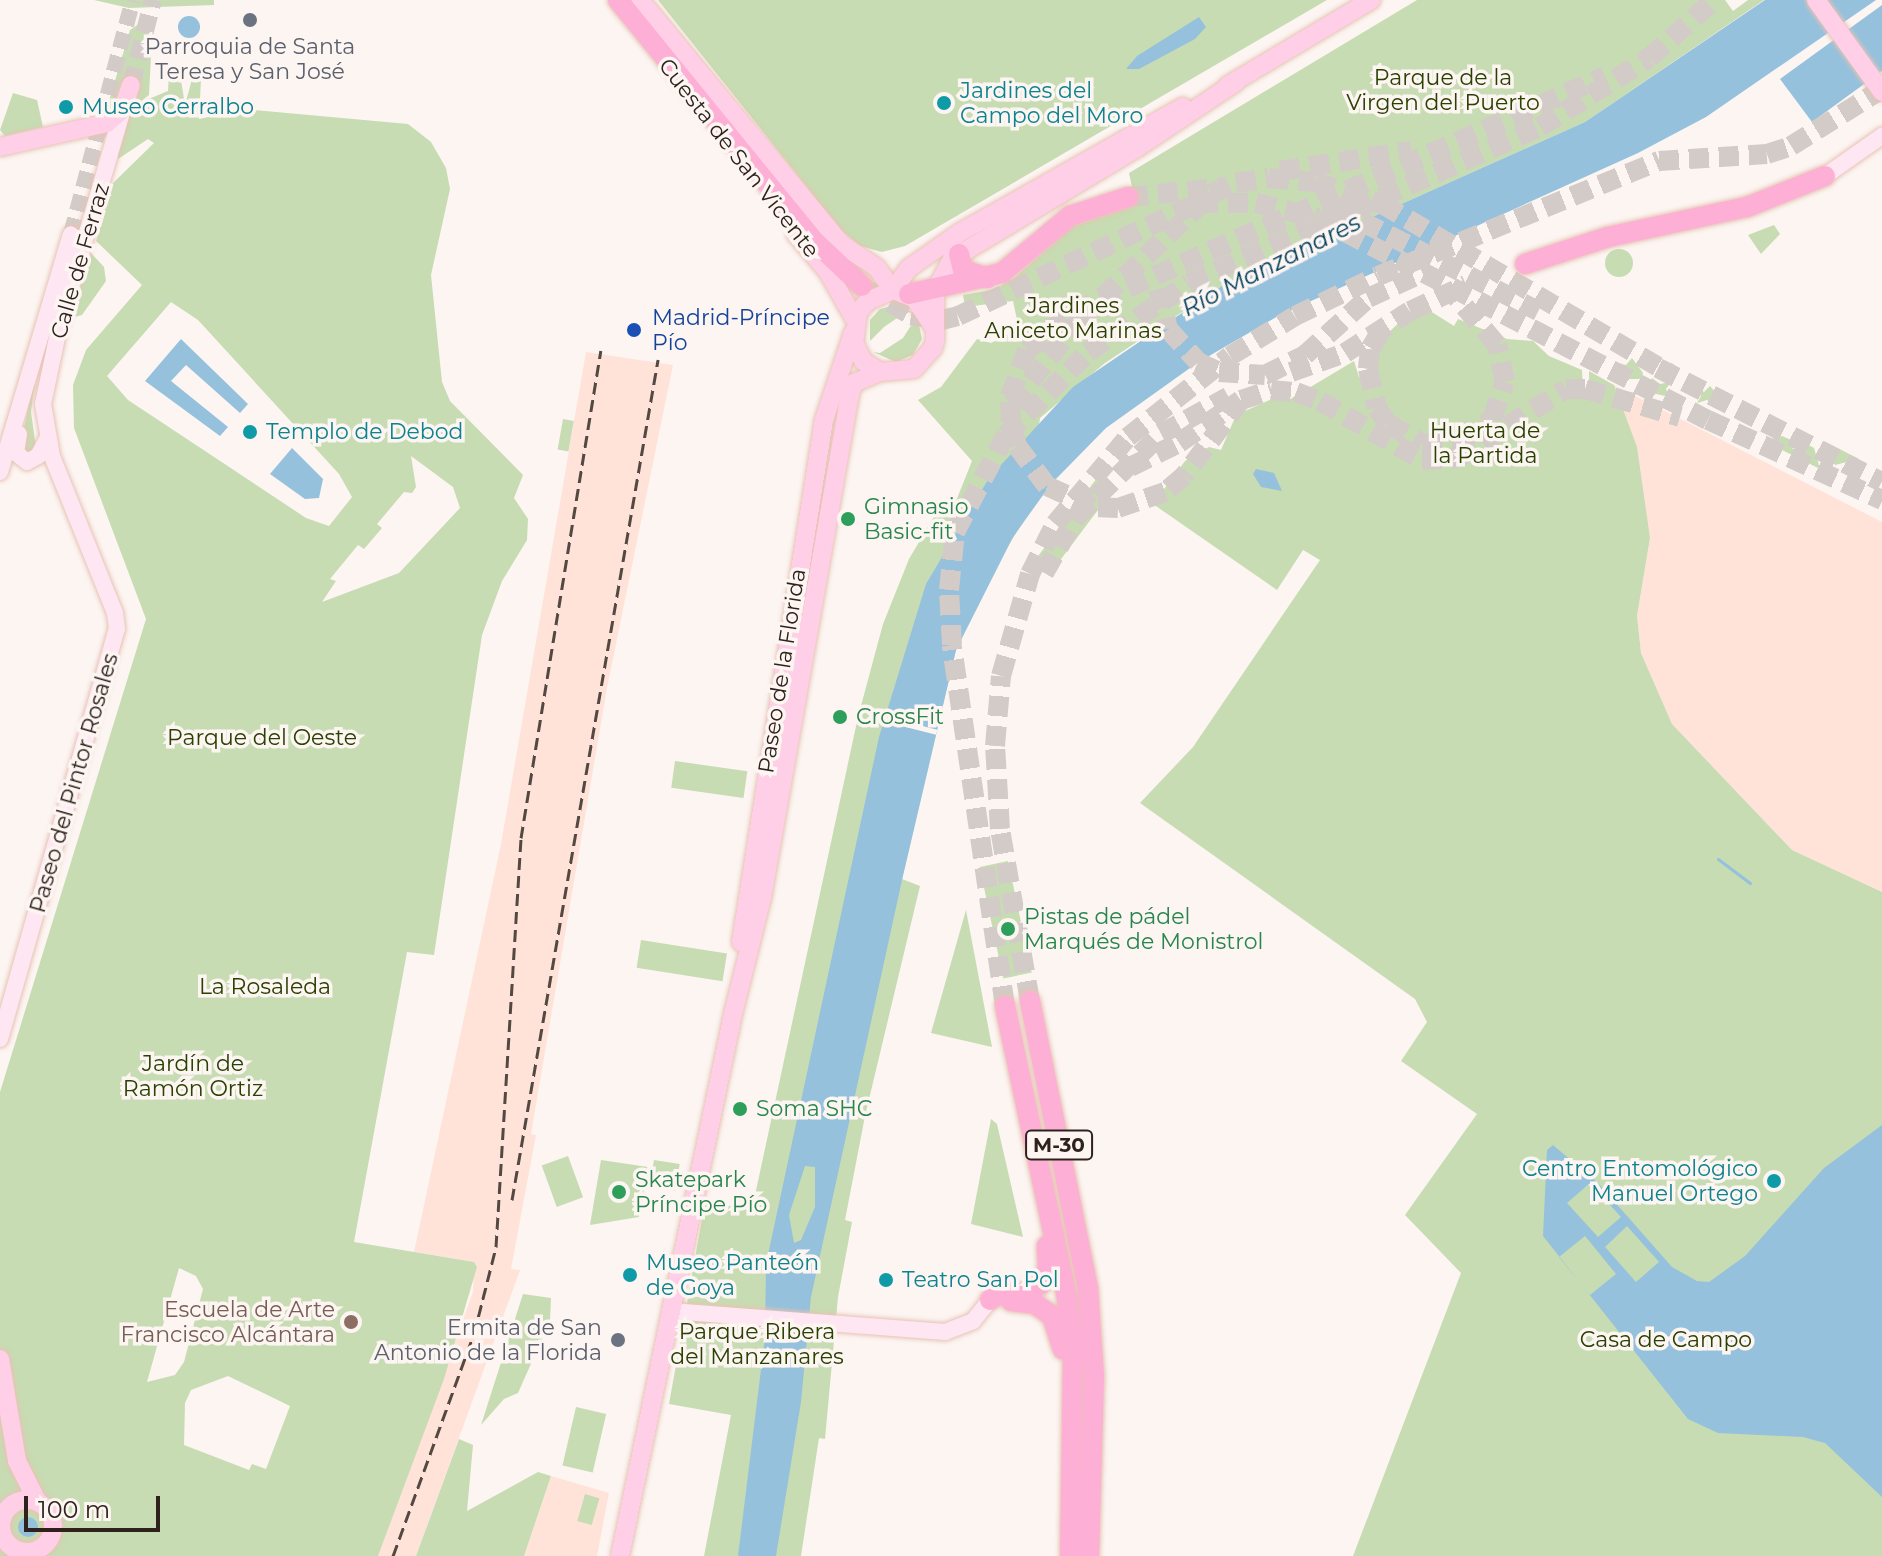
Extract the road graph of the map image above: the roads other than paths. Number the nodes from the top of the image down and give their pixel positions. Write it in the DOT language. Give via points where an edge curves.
graph roads {
  1 [pos="618,0"];
  2 [pos="637,0"];
  3 [pos="1371,0"];
  4 [pos="1816,0"];
  5 [pos="1236,82"];
  6 [pos="131,85"];
  7 [pos="1877,85"];
  8 [pos="123,109"];
  9 [pos="1882,136"];
  10 [pos="0,147"];
  11 [pos="1825,176"];
  12 [pos="1128,197"];
  13 [pos="71,234"];
  14 [pos="959,254"];
  15 [pos="1525,264"];
  16 [pos="909,268"];
  17 [pos="868,277"];
  18 [pos="988,278"];
  19 [pos="935,291"];
  20 [pos="901,292"];
  21 [pos="854,326"];
  22 [pos="935,329"];
  23 [pos="880,372"];
  24 [pos="18,415"];
  25 [pos="47,439"];
  26 [pos="0,472"];
  27 [pos="1030,1001"];
  28 [pos="1005,1006"];
  29 [pos="733,1014"];
  30 [pos="0,1039"];
  31 [pos="1037,1154"];
  32 [pos="990,1300"];
  33 [pos="671,1311"];
  34 [pos="0,1359"];
  35 [pos="1073,1420"];
  36 [pos="17,1461"];
  37 [pos="37,1501"];
  38 [pos="6,1510"];
  39 [pos="9,1550"];
  40 [pos="33,1554"];
  41 [pos="620,1556"];
  42 [pos="1070,1556"];
  43 [pos="1089,1556"];
  1 -- 17 [label="highway" via="813,240"];
  1 -- 21 [label="main road, Cuesta de San Vicente" via="828,272"];
  2 -- 17 [label="highway" via="826,242"];
  3 -- 5 [label="main road"];
  4 -- 7 [label="main road"];
  5 -- 14 [label="main road"];
  5 -- 16 [label="main road" via="1129,133"];
  6 -- 8 [label="main road, Calle de Ferraz"];
  8 -- 10 [label="main road" via="98,126"];
  8 -- 25 [label="main road, Calle de Ferraz" via="59,328 43,404"];
  9 -- 11 [label="main road"];
  11 -- 15 [label="highway" via="1747,207 1608,237"];
  12 -- 18 [label="highway" via="1070,216 1014,265"];
  13 -- 24 [label="main road, Calle de Ferraz"];
  14 -- 18 [label="highway" via="963,270"];
  14 -- 19 [label="main road" via="942,270"];
  16 -- 17 [label="main road"];
  16 -- 20 [label="main road"];
  17 -- 20 [label="main road"];
  18 -- 19 [label="highway"];
  19 -- 20 [label="highway"];
  19 -- 22 [label="main road"];
  20 -- 21 [label="main road" via="868,301"];
  20 -- 22 [label="main road"];
  21 -- 23 [label="main road" via="857,352"];
  21 -- 29 [label="main road, Paseo de la Florida" via="824,420 746,897"];
  22 -- 23 [label="main road" via="933,348 923,363 899,374"];
  23 -- 29 [label="main road, Paseo de la Florida" via="854,383 850,394 762,898"];
  24 -- 25 [label="main road" via="16,453 22,460 38,456"];
  24 -- 26 [label="main road, Calle de Ferraz"];
  25 -- 30 [label="main road, Paseo del Pintor Rosales" via="117,629"];
  27 -- 43 [label="highway, M-30" via="1088,1289 1094,1376"];
  28 -- 31 [label="highway, M-30"];
  29 -- 33 [label="main road, Paseo de la Florida"];
  31 -- 32 [label="highway" via="1046,1276 1027,1293 1000,1293"];
  31 -- 35 [label="highway, M-30" via="1067,1298"];
  32 -- 33 [label="main road" via="973,1321 945,1332"];
  32 -- 35 [label="highway" via="1035,1304 1052,1316 1062,1338"];
  33 -- 41 [label="main road, Paseo de la Florida"];
  34 -- 36 [label="main road"];
  35 -- 42 [label="highway, M-30"];
  36 -- 37 [label="main road"];
  36 -- 38 [label="main road"];
  37 -- 38 [label="main road" via="20,1500"];
  37 -- 40 [label="main road" via="50,1513 54,1530 48,1543"];
  38 -- 39 [label="main road" via="1,1527"];
  39 -- 40 [label="main road"];
}
